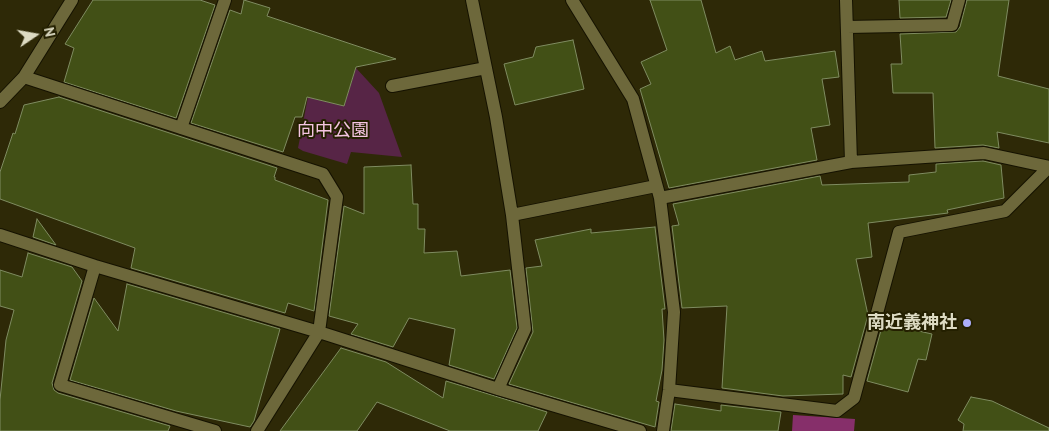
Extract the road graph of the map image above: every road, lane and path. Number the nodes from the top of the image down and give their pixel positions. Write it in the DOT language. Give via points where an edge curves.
graph roads {
  1 [pos="72,0"];
  2 [pos="225,0"];
  3 [pos="472,0"];
  4 [pos="572,0"];
  5 [pos="846,0"];
  6 [pos="960,0"];
  7 [pos="847,27"];
  8 [pos="486,68"];
  9 [pos="24,77"];
  10 [pos="392,86"];
  11 [pos="0,102"];
  12 [pos="181,128"];
  13 [pos="851,162"];
  14 [pos="1049,167"];
  15 [pos="658,192"];
  16 [pos="512,215"];
  17 [pos="0,235"];
  18 [pos="95,266"];
  19 [pos="319,332"];
  20 [pos="498,389"];
  21 [pos="669,390"];
  22 [pos="215,431"];
  23 [pos="257,431"];
  24 [pos="640,431"];
  25 [pos="662,431"];
  1 -- 9 [label="street"];
  2 -- 12 [label="street"];
  3 -- 8 [label="street"];
  4 -- 15 [label="street" via="633,99"];
  5 -- 7 [label="street"];
  6 -- 7 [label="street" via="952,25"];
  7 -- 13 [label="street"];
  8 -- 10 [label="street"];
  8 -- 16 [label="street"];
  9 -- 11 [label="street"];
  9 -- 12 [label="street"];
  12 -- 19 [label="street" via="323,174 337,197"];
  13 -- 14 [label="street" via="984,152"];
  13 -- 15 [label="street"];
  14 -- 21 [label="street" via="1005,211 900,232 854,398 836,410"];
  15 -- 16 [label="street"];
  15 -- 21 [label="street" via="674,312"];
  16 -- 20 [label="street" via="525,329"];
  17 -- 18 [label="street"];
  18 -- 19 [label="street"];
  18 -- 22 [label="street" via="60,385"];
  19 -- 20 [label="street"];
  19 -- 23 [label="street"];
  20 -- 24 [label="street"];
  21 -- 25 [label="street"];
}
